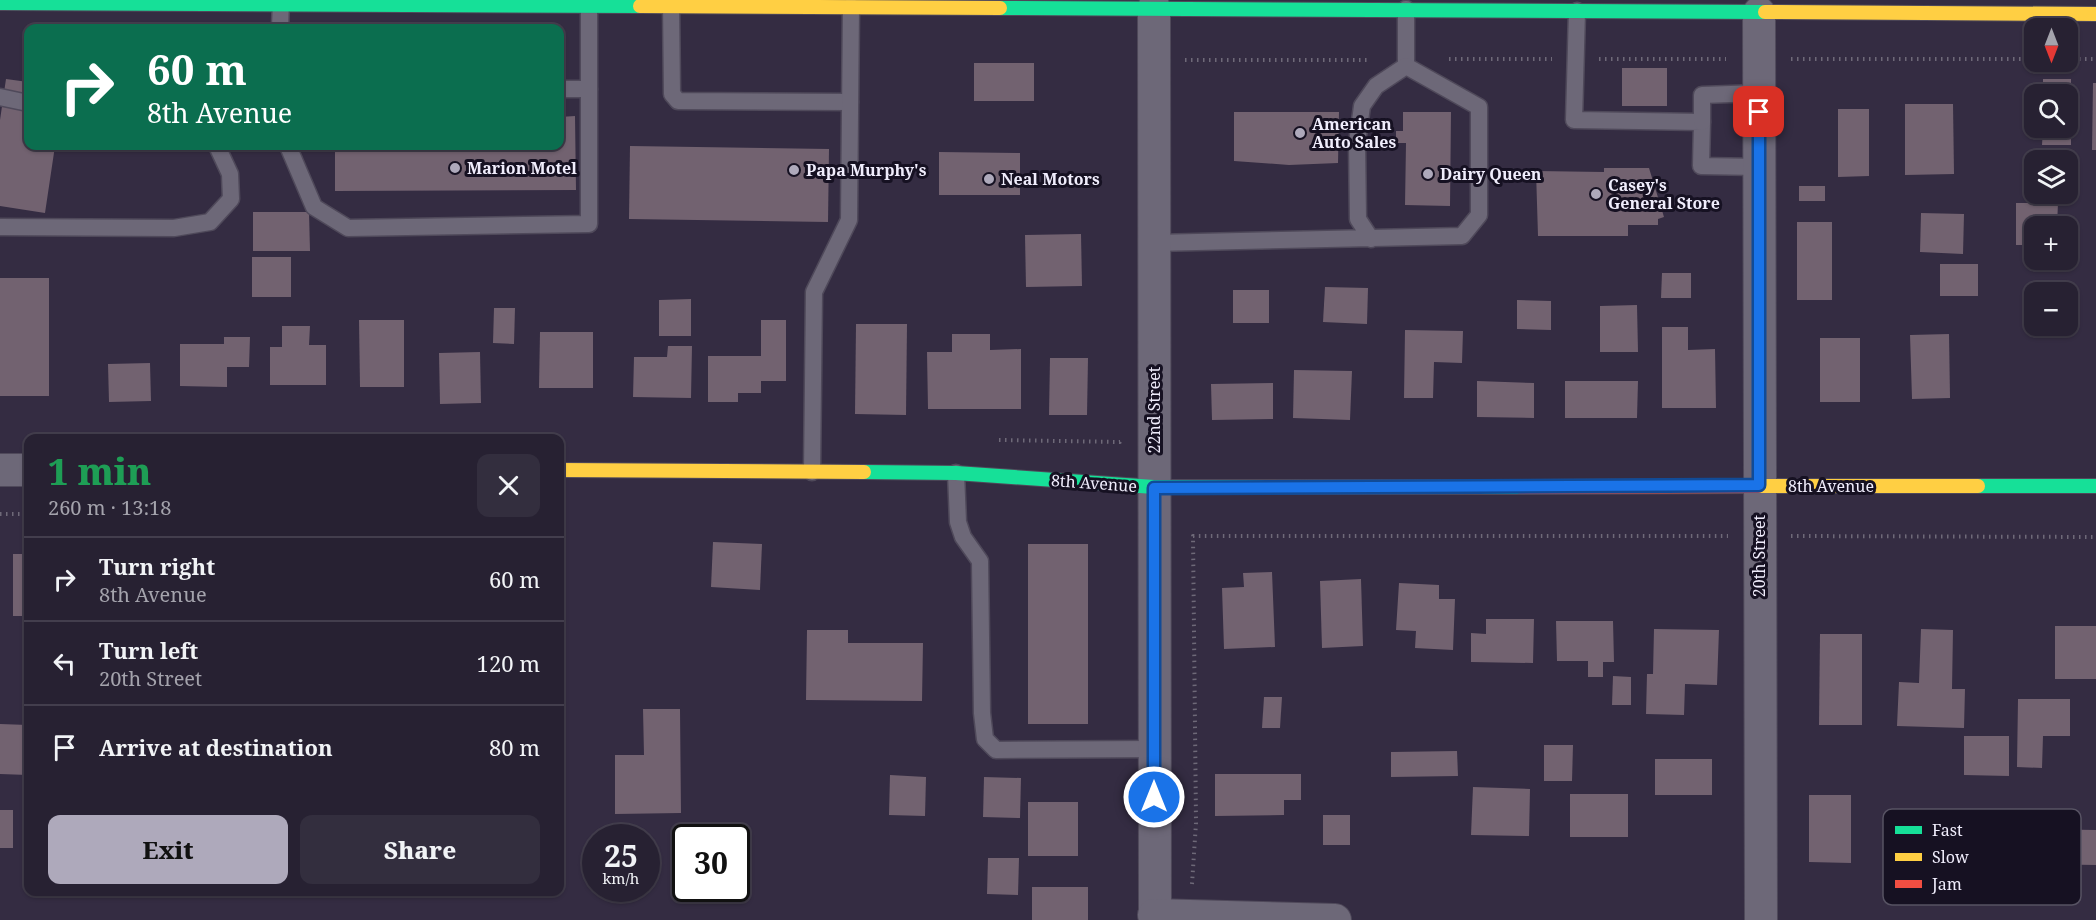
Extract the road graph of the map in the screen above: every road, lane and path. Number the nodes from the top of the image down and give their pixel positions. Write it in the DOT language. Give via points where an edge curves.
graph roads {
  1 [pos="91,2"];
  2 [pos="482,2"];
  3 [pos="0,3"];
  4 [pos="281,3"];
  5 [pos="671,3"];
  6 [pos="787,3"];
  7 [pos="1271,4"];
  8 [pos="589,6"];
  9 [pos="850,7"];
  10 [pos="2005,7"];
  11 [pos="1154,8"];
  12 [pos="1755,8"];
  13 [pos="1406,9"];
  14 [pos="1577,11"];
  15 [pos="2096,14"];
  16 [pos="280,24"];
  17 [pos="1759,58"];
  18 [pos="1576,59"];
  19 [pos="2024,59"];
  20 [pos="2078,59"];
  21 [pos="2096,59"];
  22 [pos="1184,60"];
  23 [pos="1406,63"];
  24 [pos="564,89"];
  25 [pos="589,89"];
  26 [pos="1759,93"];
  27 [pos="0,97"];
  28 [pos="24,102"];
  29 [pos="850,102"];
  30 [pos="1701,122"];
  31 [pos="219,150"];
  32 [pos="290,150"];
  33 [pos="1759,167"];
  34 [pos="0,227"];
  35 [pos="1371,239"];
  36 [pos="1154,243"];
  37 [pos="1125,435"];
  38 [pos="989,440"];
  39 [pos="0,470"];
  40 [pos="24,470"];
  41 [pos="564,470"];
  42 [pos="812,472"];
  43 [pos="956,473"];
  44 [pos="1759,485"];
  45 [pos="2096,486"];
  46 [pos="1154,488"];
  47 [pos="0,514"];
  48 [pos="24,514"];
  49 [pos="1729,536"];
  50 [pos="1789,536"];
  51 [pos="2096,537"];
  52 [pos="1154,749"];
  53 [pos="1192,888"];
  54 [pos="1154,918"];
  55 [pos="1335,920"];
  56 [pos="1761,920"];
  1 -- 3 [label="main road"];
  1 -- 4 [label="main road"];
  2 -- 4 [label="main road"];
  2 -- 8 [label="main road"];
  4 -- 16 [label="lane"];
  5 -- 6 [label="main road"];
  5 -- 8 [label="main road"];
  5 -- 29 [label="lane" via="672,94 678,101"];
  6 -- 9 [label="main road"];
  7 -- 11 [label="main road"];
  7 -- 13 [label="main road"];
  8 -- 25 [label="lane"];
  9 -- 11 [label="main road"];
  9 -- 29 [label="lane"];
  10 -- 12 [label="main road"];
  10 -- 15 [label="main road"];
  11 -- 36 [label="street, 22nd Street"];
  12 -- 14 [label="main road"];
  12 -- 17 [label="street, 20th Street"];
  13 -- 14 [label="main road"];
  13 -- 23 [label="lane"];
  14 -- 18 [label="lane"];
  17 -- 18 [label="path"];
  17 -- 19 [label="path"];
  17 -- 26 [label="street, 20th Street"];
  18 -- 23 [label="path"];
  18 -- 30 [label="lane" via="1574,120"];
  20 -- 21 [label="path"];
  22 -- 23 [label="path"];
  23 -- 35 [label="lane" via="1376,86 1362,106 1357,143 1358,219"];
  23 -- 35 [label="lane" via="1479,107 1479,215 1462,236"];
  24 -- 25 [label="lane"];
  25 -- 32 [label="lane" via="589,224 348,228 314,207"];
  26 -- 30 [label="lane" via="1701,95"];
  26 -- 33 [label="street, 20th Street"];
  27 -- 28 [label="lane"];
  29 -- 42 [label="lane" via="849,220 814,292"];
  30 -- 33 [label="lane" via="1701,166"];
  31 -- 34 [label="lane" via="230,174 231,199 210,222 174,228"];
  33 -- 44 [label="street, 20th Street"];
  35 -- 36 [label="lane"];
  36 -- 46 [label="street, 22nd Street"];
  37 -- 38 [label="path" via="1120,442"];
  39 -- 40 [label="street"];
  41 -- 42 [label="main road, 8th Avenue"];
  42 -- 43 [label="main road, 8th Avenue"];
  43 -- 46 [label="main road, 8th Avenue"];
  43 -- 52 [label="lane" via="958,522 963,537 980,561 985,739 996,750"];
  44 -- 45 [label="main road, 8th Avenue"];
  44 -- 46 [label="main road, 8th Avenue"];
  44 -- 56 [label="street, 20th Street"];
  46 -- 52 [label="street, 22nd Street"];
  47 -- 48 [label="path"];
  49 -- 53 [label="path" via="1193,536 1196,823"];
  50 -- 51 [label="path"];
  52 -- 54 [label="street, 22nd Street"];
  54 -- 55 [label="street"];
}
